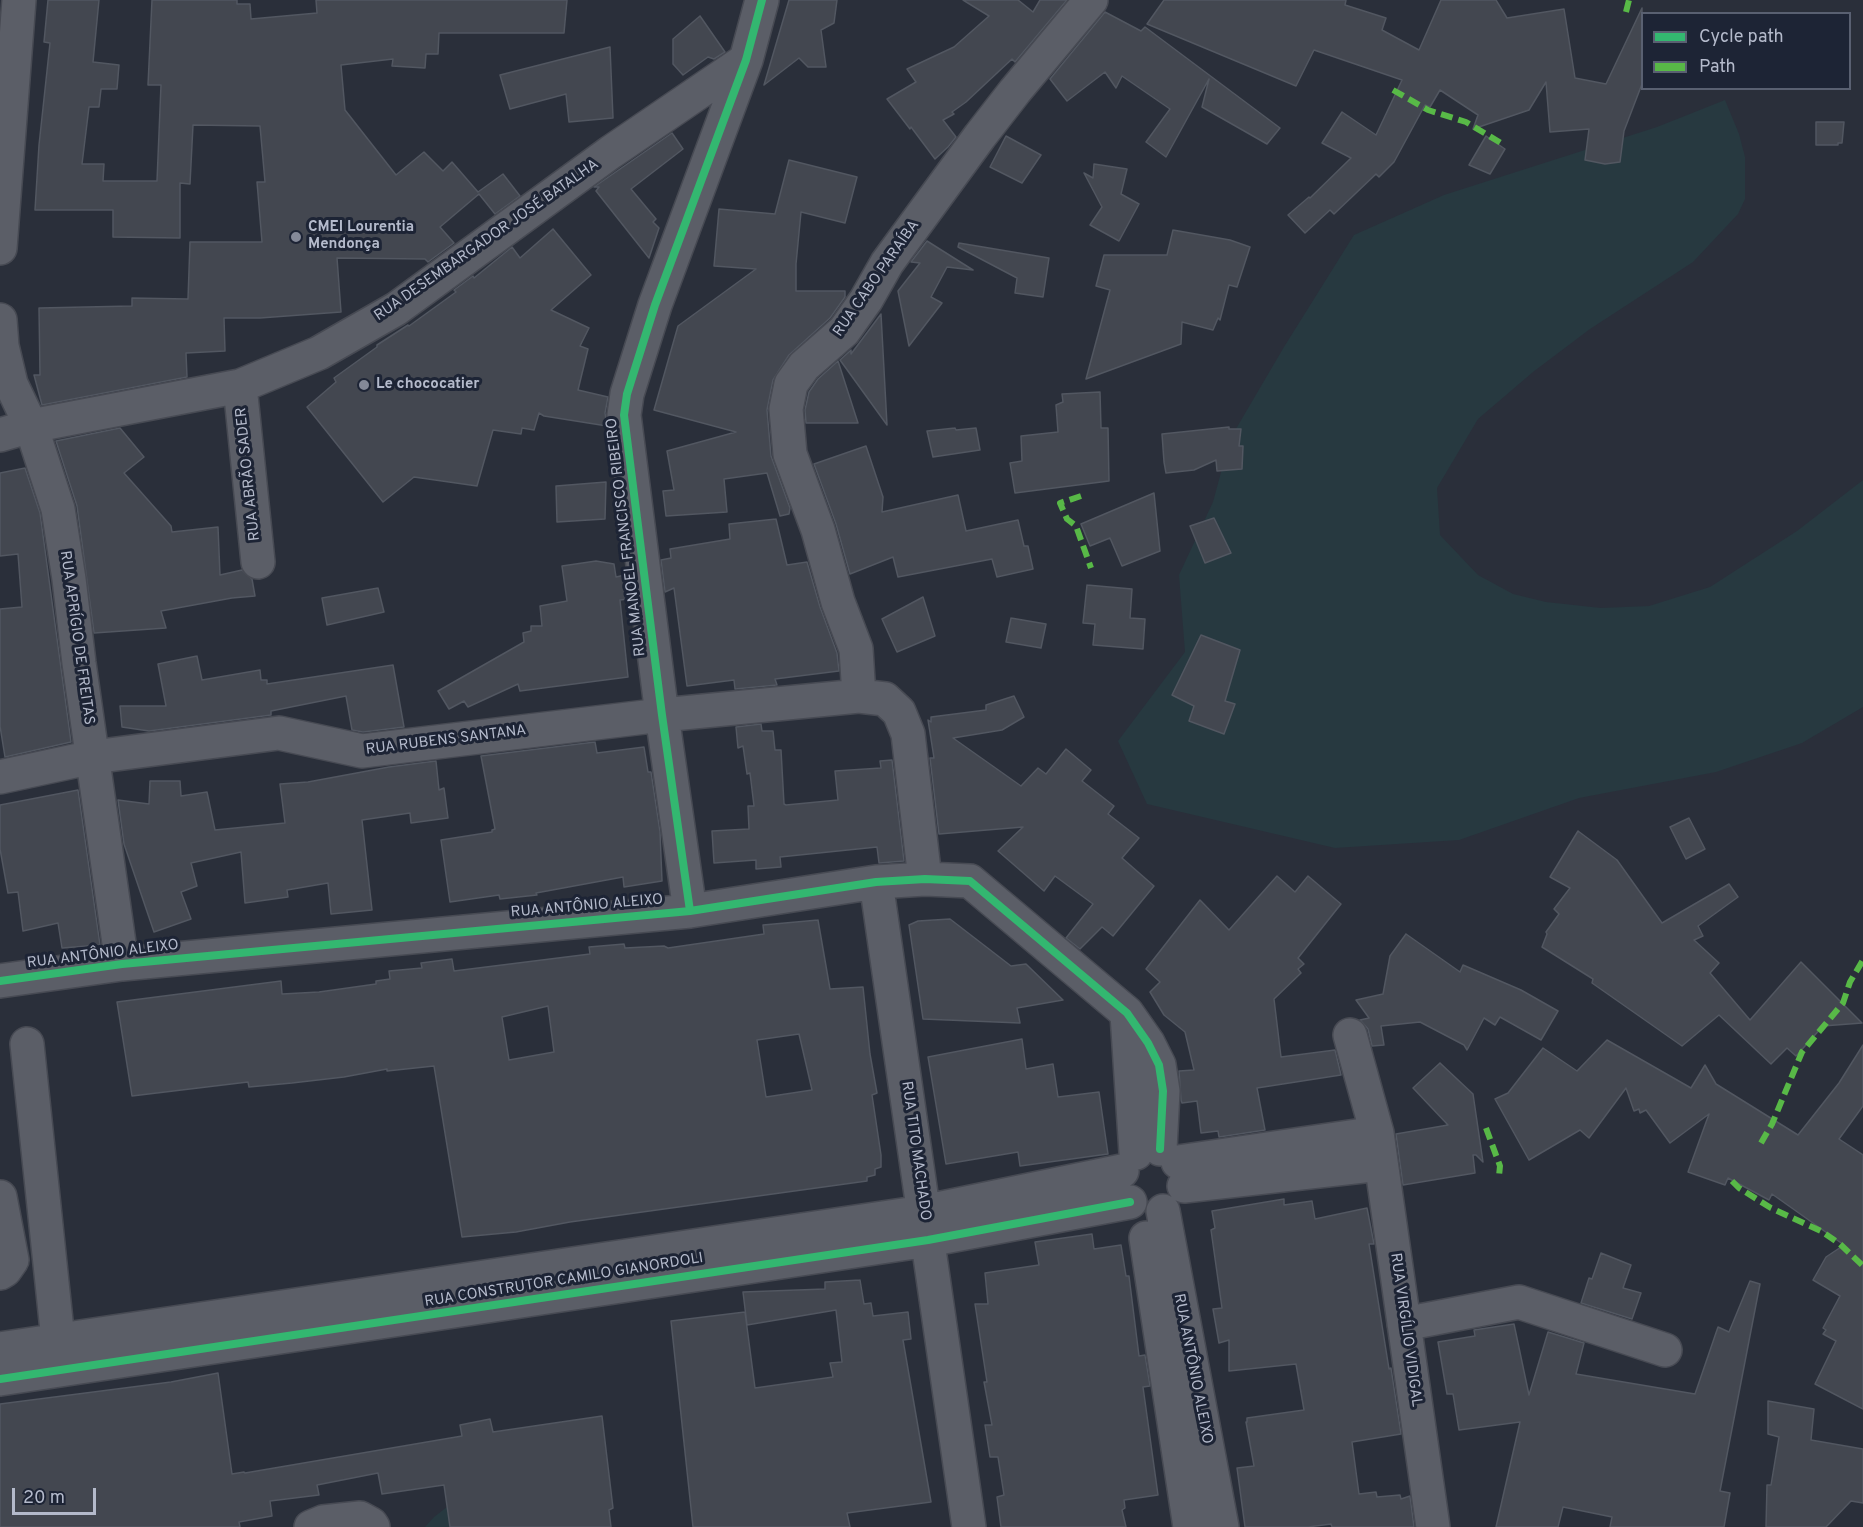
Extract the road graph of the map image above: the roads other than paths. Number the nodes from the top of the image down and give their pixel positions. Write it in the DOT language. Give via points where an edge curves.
graph roads {
  1 [pos="19,0"];
  2 [pos="762,0"];
  3 [pos="1091,0"];
  4 [pos="746,60"];
  5 [pos="4,129"];
  6 [pos="0,248"];
  7 [pos="0,320"];
  8 [pos="240,386"];
  9 [pos="31,426"];
  10 [pos="0,435"];
  11 [pos="258,562"];
  12 [pos="859,696"];
  13 [pos="663,715"];
  14 [pos="93,757"];
  15 [pos="0,777"];
  16 [pos="925,879"];
  17 [pos="876,882"];
  18 [pos="690,911"];
  19 [pos="122,964"];
  20 [pos="0,981"];
  21 [pos="1350,1035"];
  22 [pos="27,1044"];
  23 [pos="1379,1149"];
  24 [pos="1156,1164"];
  25 [pos="0,1197"];
  26 [pos="1145,1208"];
  27 [pos="925,1226"];
  28 [pos="0,1273"];
  29 [pos="1404,1324"];
  30 [pos="58,1340"];
  31 [pos="0,1349"];
  32 [pos="1665,1350"];
  33 [pos="0,1379"];
  34 [pos="311,1527"];
  35 [pos="373,1527"];
  36 [pos="969,1527"];
  37 [pos="1191,1527"];
  38 [pos="1222,1527"];
  39 [pos="1433,1527"];
  1 -- 5 [label="street"];
  2 -- 4 [label="street, RUA MANOEL FRANCISCO RIBEIRO"];
  3 -- 12 [label="street, RUA CABO PARAÍBA" via="980,136 886,263 844,332 804,366 791,384 786,409 790,454 856,649"];
  4 -- 8 [label="street, RUA DESEMBARGADOR JOSÉ BATALHA" via="611,152 396,309 319,353"];
  4 -- 13 [label="street, RUA MANOEL FRANCISCO RIBEIRO" via="656,305 624,415"];
  5 -- 6 [label="street"];
  7 -- 9 [label="street, RUA APRÍGIO DE FREITAS" via="11,384"];
  8 -- 9 [label="street, RUA DESEMBARGADOR JOSÉ BATALHA"];
  8 -- 11 [label="street, RUA ABRÃO SADER"];
  9 -- 10 [label="street, RUA DESEMBARGADOR JOSÉ BATALHA"];
  9 -- 14 [label="street, RUA APRÍGIO DE FREITAS" via="58,509"];
  12 -- 13 [label="street, RUA RUBENS SANTANA"];
  12 -- 16 [label="street, RUA RUBENS SANTANA" via="885,699 899,712 908,734"];
  13 -- 14 [label="street, RUA RUBENS SANTANA" via="362,751 279,733"];
  13 -- 18 [label="street, RUA MANOEL FRANCISCO RIBEIRO"];
  14 -- 15 [label="street, RUA RUBENS SANTANA"];
  14 -- 19 [label="street, RUA APRÍGIO DE FREITAS"];
  16 -- 17 [label="street, RUA ANTÔNIO ALEIXO"];
  16 -- 24 [label="street, RUA ANTÔNIO ALEIXO" via="970,882 1127,1012"];
  17 -- 18 [label="street, RUA ANTÔNIO ALEIXO"];
  17 -- 27 [label="street, RUA TITO MACHADO"];
  18 -- 19 [label="street, RUA ANTÔNIO ALEIXO"];
  19 -- 20 [label="street, RUA ANTÔNIO ALEIXO"];
  21 -- 23 [label="street, RUA VIRGÍLIO VIDIGAL"];
  22 -- 30 [label="street"];
  23 -- 24 [label="street, RUA CONSTRUTOR CAMILO GIANORDOLI"];
  23 -- 29 [label="street, RUA VIRGÍLIO VIDIGAL"];
  24 -- 26 [label="street, RUA ANTÔNIO ALEIXO" via="1120,1182 1124,1196"];
  24 -- 26 [label="street" via="1180,1197 1172,1206"];
  24 -- 27 [label="street, RUA CONSTRUTOR CAMILO GIANORDOLI"];
  25 -- 28 [label="street" via="12,1260"];
  26 -- 27 [label="street, RUA CONSTRUTOR CAMILO GIANORDOLI"];
  26 -- 37 [label="street, RUA ANTÔNIO ALEIXO"];
  26 -- 38 [label="street, RUA ANTÔNIO ALEIXO"];
  27 -- 30 [label="street, RUA CONSTRUTOR CAMILO GIANORDOLI"];
  27 -- 33 [label="street, RUA CONSTRUTOR CAMILO GIANORDOLI"];
  27 -- 36 [label="street, RUA TITO MACHADO"];
  29 -- 32 [label="street" via="1520,1302"];
  29 -- 39 [label="street, RUA VIRGÍLIO VIDIGAL"];
  30 -- 31 [label="street, RUA CONSTRUTOR CAMILO GIANORDOLI"];
  34 -- 35 [label="street" via="360,1518"];
}
